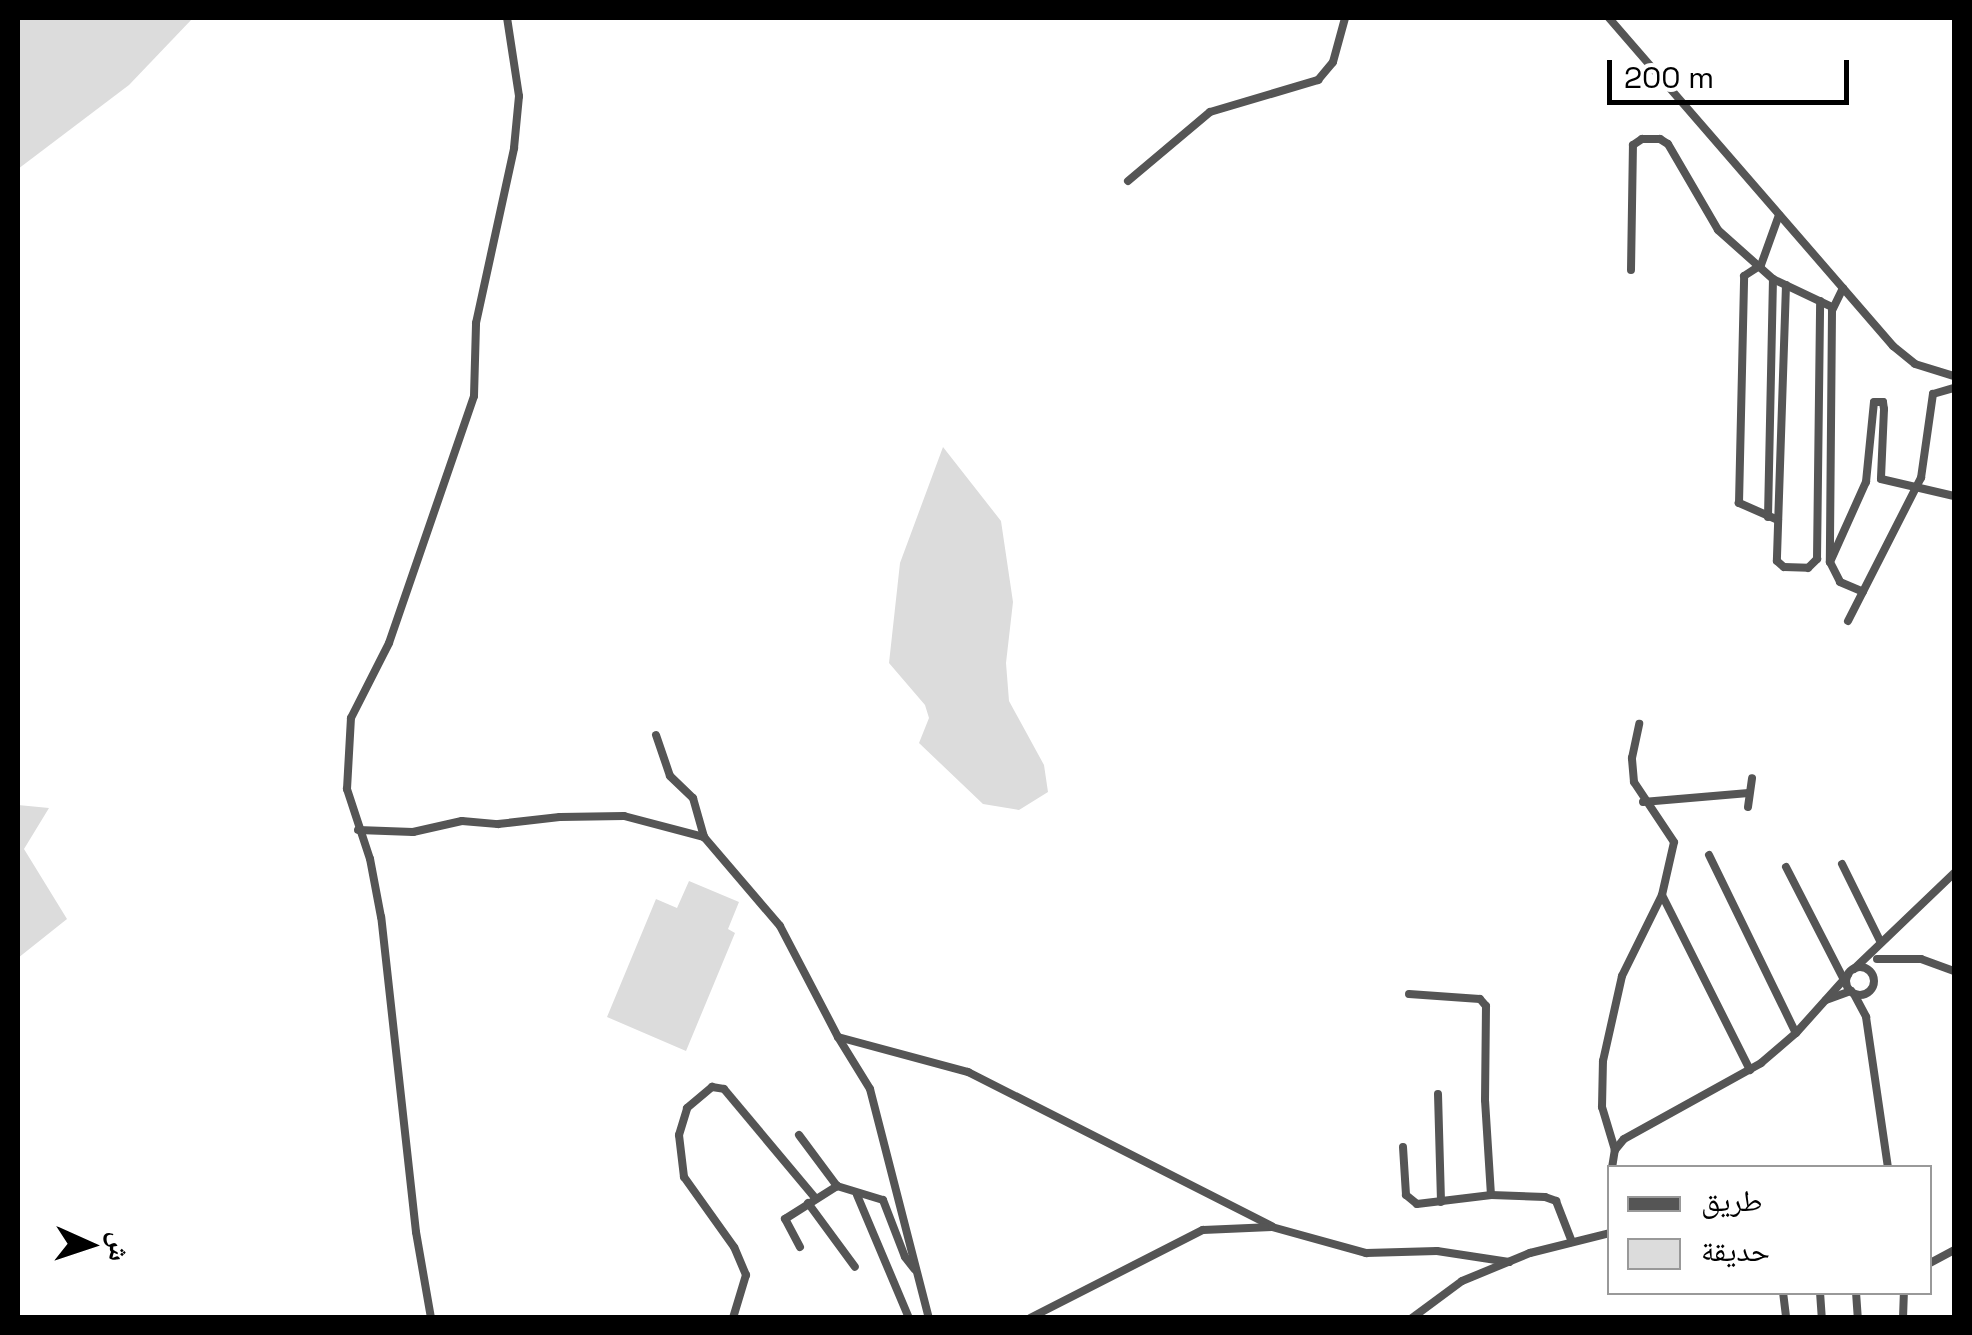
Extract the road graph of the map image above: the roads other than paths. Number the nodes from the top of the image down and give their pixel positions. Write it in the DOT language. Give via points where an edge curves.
graph roads {
  1 [pos="506,18"];
  2 [pos="1345,18"];
  3 [pos="1609,18"];
  4 [pos="1128,181"];
  5 [pos="1779,214"];
  6 [pos="1761,265"];
  7 [pos="1631,270"];
  8 [pos="1772,279"];
  9 [pos="1786,285"];
  10 [pos="1843,288"];
  11 [pos="1820,301"];
  12 [pos="1832,306"];
  13 [pos="1954,376"];
  14 [pos="1954,388"];
  15 [pos="1915,490"];
  16 [pos="1954,496"];
  17 [pos="1773,519"];
  18 [pos="1830,562"];
  19 [pos="1863,592"];
  20 [pos="1848,621"];
  21 [pos="1639,724"];
  22 [pos="656,736"];
  23 [pos="1752,778"];
  24 [pos="1749,792"];
  25 [pos="1644,802"];
  26 [pos="1748,807"];
  27 [pos="358,830"];
  28 [pos="704,837"];
  29 [pos="1709,855"];
  30 [pos="1842,864"];
  31 [pos="1786,867"];
  32 [pos="1954,873"];
  33 [pos="1662,895"];
  34 [pos="1883,938"];
  35 [pos="1877,958"];
  36 [pos="1954,972"];
  37 [pos="1848,974"];
  38 [pos="1873,976"];
  39 [pos="1871,990"];
  40 [pos="1853,992"];
  41 [pos="1408,994"];
  42 [pos="1822,1002"];
  43 [pos="1866,1017"];
  44 [pos="1796,1033"];
  45 [pos="838,1038"];
  46 [pos="1750,1070"];
  47 [pos="1438,1094"];
  48 [pos="799,1135"];
  49 [pos="1403,1147"];
  50 [pos="1615,1150"];
  51 [pos="1612,1165"];
  52 [pos="1888,1165"];
  53 [pos="836,1186"];
  54 [pos="857,1195"];
  55 [pos="1491,1195"];
  56 [pos="811,1201"];
  57 [pos="1441,1202"];
  58 [pos="1272,1226"];
  59 [pos="1607,1233"];
  60 [pos="1572,1242"];
  61 [pos="800,1246"];
  62 [pos="1954,1250"];
  63 [pos="1509,1262"];
  64 [pos="1932,1262"];
  65 [pos="855,1267"];
  66 [pos="918,1274"];
  67 [pos="1044,1314"];
  68 [pos="431,1318"];
  69 [pos="733,1318"];
  70 [pos="909,1318"];
  71 [pos="929,1318"];
  72 [pos="1030,1318"];
  73 [pos="1412,1318"];
  1 -- 27 [label="street" via="519,96 476,322 474,396 389,642 351,718 347,789"];
  2 -- 4 [label="street" via="1333,62 1318,80 1210,112"];
  3 -- 5 [label="street"];
  5 -- 6 [label="street"];
  5 -- 10 [label="street"];
  6 -- 7 [label="street" via="1718,230 1668,144 1642,138 1633,146"];
  6 -- 8 [label="street"];
  6 -- 17 [label="street" via="1744,276 1740,504"];
  8 -- 9 [label="street"];
  8 -- 17 [label="street"];
  9 -- 11 [label="street"];
  9 -- 17 [label="street"];
  10 -- 12 [label="street"];
  10 -- 13 [label="street" via="1915,364"];
  11 -- 12 [label="street"];
  11 -- 17 [label="street" via="1813,566 1777,561"];
  12 -- 18 [label="street"];
  14 -- 15 [label="street" via="1933,394 1926,463"];
  15 -- 16 [label="street"];
  15 -- 18 [label="street" via="1878,476 1884,409 1883,402 1874,402 1866,482"];
  15 -- 19 [label="street"];
  18 -- 19 [label="street" via="1840,582"];
  19 -- 20 [label="street"];
  21 -- 25 [label="street" via="1632,758"];
  22 -- 28 [label="street" via="670,776 693,798"];
  23 -- 24 [label="street"];
  24 -- 25 [label="street"];
  24 -- 26 [label="street"];
  25 -- 33 [label="street" via="1674,842"];
  27 -- 28 [label="street" via="624,816"];
  27 -- 68 [label="street" via="381,917"];
  28 -- 45 [label="street" via="780,926"];
  29 -- 44 [label="street"];
  30 -- 34 [label="street"];
  31 -- 37 [label="street"];
  32 -- 34 [label="street"];
  33 -- 46 [label="street"];
  33 -- 50 [label="street" via="1622,976 1603,1062 1602,1107"];
  34 -- 35 [label="street"];
  34 -- 37 [label="street"];
  35 -- 36 [label="street" via="1921,959"];
  35 -- 38 [label="street"];
  37 -- 38 [label="street" via="1867,969"];
  37 -- 40 [label="street"];
  37 -- 42 [label="street"];
  38 -- 39 [label="street"];
  39 -- 40 [label="street"];
  39 -- 43 [label="street"];
  40 -- 42 [label="street"];
  40 -- 43 [label="street"];
  41 -- 55 [label="street" via="1480,1000 1486,1006"];
  42 -- 44 [label="street"];
  43 -- 52 [label="street"];
  44 -- 46 [label="street"];
  45 -- 58 [label="street" via="968,1072"];
  45 -- 66 [label="street" via="876,1104"];
  46 -- 50 [label="street" via="1644,1125"];
  47 -- 57 [label="street"];
  48 -- 53 [label="street"];
  49 -- 57 [label="street" via="1406,1195 1417,1204"];
  50 -- 51 [label="street"];
  53 -- 54 [label="street"];
  53 -- 56 [label="street"];
  54 -- 66 [label="street" via="889,1207 905,1258"];
  54 -- 70 [label="street"];
  55 -- 57 [label="street"];
  55 -- 60 [label="street" via="1556,1201"];
  56 -- 61 [label="street" via="785,1219"];
  56 -- 65 [label="street"];
  56 -- 69 [label="street" via="724,1088 712,1088 687,1108 679,1135 684,1177 746,1275"];
  58 -- 63 [label="street" via="1366,1253 1436,1251"];
  58 -- 67 [label="street" via="1203,1230"];
  59 -- 60 [label="street"];
  60 -- 63 [label="street"];
  62 -- 64 [label="street"];
  63 -- 73 [label="street" via="1462,1280"];
  66 -- 71 [label="street"];
  67 -- 72 [label="street"];
}
